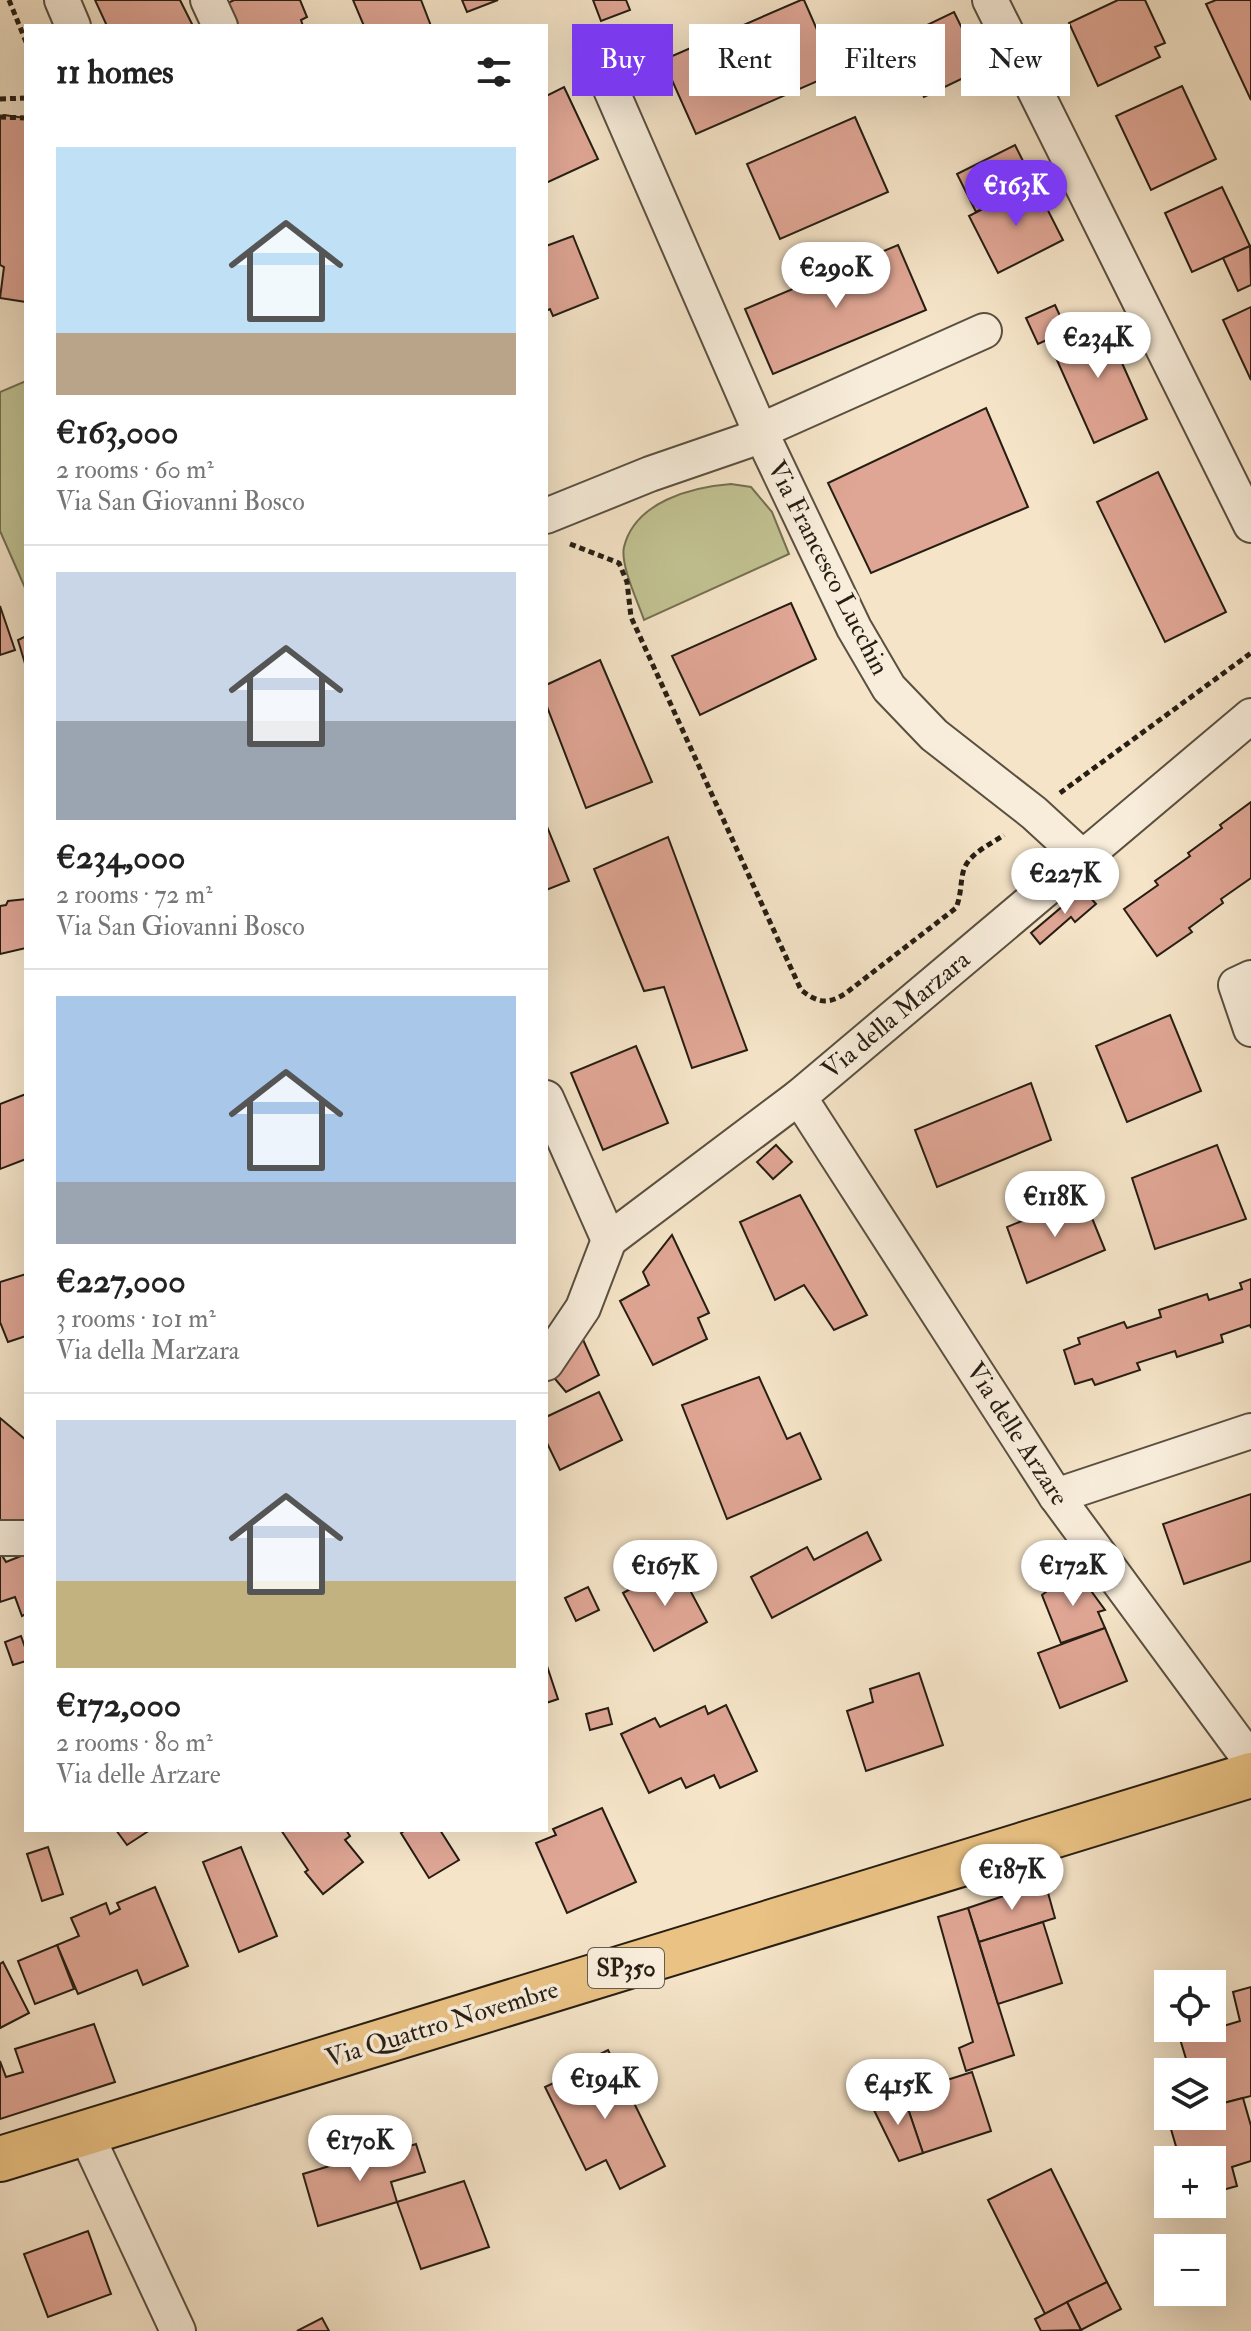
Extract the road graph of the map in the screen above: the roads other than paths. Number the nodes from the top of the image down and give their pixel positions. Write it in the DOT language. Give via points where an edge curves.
graph roads {
  1 [pos="62,0"];
  2 [pos="208,0"];
  3 [pos="990,0"];
  4 [pos="72,24"];
  5 [pos="219,24"];
  6 [pos="614,96"];
  7 [pos="984,331"];
  8 [pos="760,431"];
  9 [pos="1251,525"];
  10 [pos="551,528"];
  11 [pos="1251,716"];
  12 [pos="1083,858"];
  13 [pos="1251,978"];
  14 [pos="1251,1029"];
  15 [pos="799,1097"];
  16 [pos="548,1103"];
  17 [pos="609,1240"];
  18 [pos="548,1360"];
  19 [pos="1251,1431"];
  20 [pos="1056,1496"];
  21 [pos="0,1538"];
  22 [pos="24,1538"];
  23 [pos="1251,1761"];
  24 [pos="1251,1775"];
  25 [pos="85,2132"];
  26 [pos="0,2159"];
  27 [pos="178,2331"];
  1 -- 4 [label="street"];
  2 -- 5 [label="street"];
  3 -- 9 [label="street"];
  6 -- 8 [label="street, Via Francesco Lucchin"];
  7 -- 8 [label="street, Via Francesco Lucchin"];
  8 -- 10 [label="street, Via Francesco Lucchin" via="746,441 650,474"];
  8 -- 12 [label="street, Via Francesco Lucchin" via="854,628 889,688 934,735"];
  11 -- 12 [label="street, Via della Marzara"];
  12 -- 15 [label="street, Via della Marzara"];
  13 -- 14 [label="street" via="1236,985"];
  15 -- 17 [label="street, Via della Marzara"];
  15 -- 20 [label="street, Via delle Arzare"];
  16 -- 17 [label="street"];
  17 -- 18 [label="street" via="583,1308"];
  19 -- 20 [label="street"];
  20 -- 23 [label="street, Via delle Arzare"];
  21 -- 22 [label="street"];
  24 -- 25 [label="main road, Via Quattro Novembre / SP350"];
  25 -- 26 [label="main road, Via Quattro Novembre / SP350"];
  25 -- 27 [label="street"];
}
